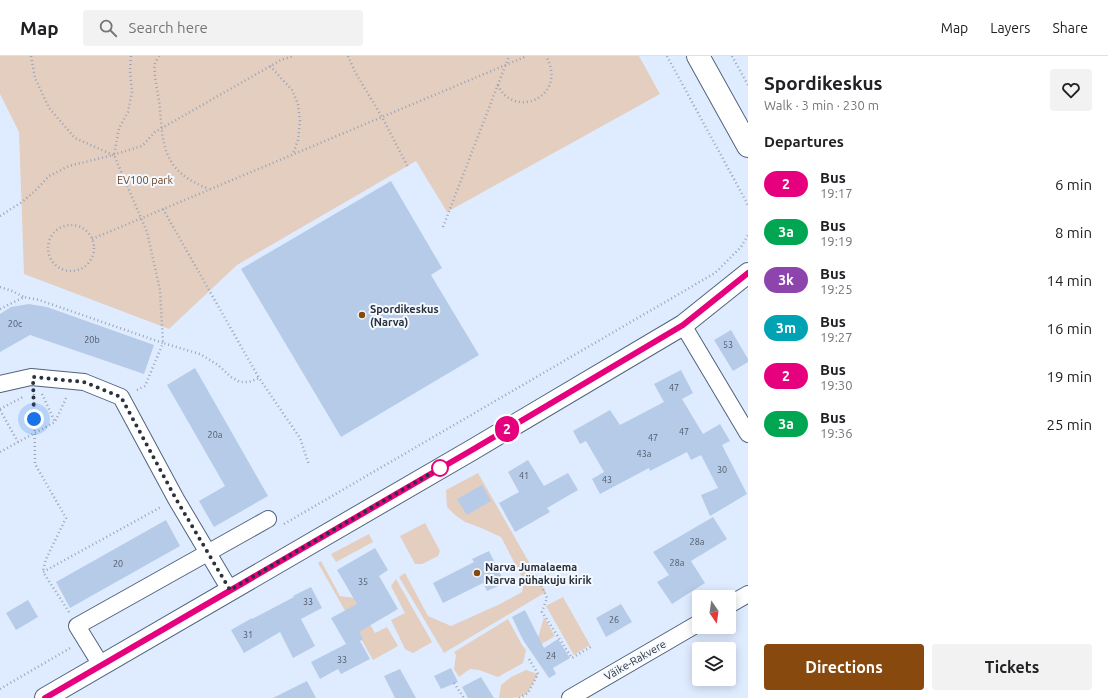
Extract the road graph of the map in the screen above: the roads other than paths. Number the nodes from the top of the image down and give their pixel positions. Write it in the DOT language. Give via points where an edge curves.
graph roads {
  1 [pos="698,56"];
  2 [pos="748,146"];
  3 [pos="748,273"];
  4 [pos="683,325"];
  5 [pos="0,384"];
  6 [pos="748,434"];
  7 [pos="274,523"];
  8 [pos="208,552"];
  9 [pos="230,590"];
  10 [pos="748,594"];
  11 [pos="736,601"];
  12 [pos="692,627"];
  13 [pos="101,665"];
  14 [pos="45,698"];
  15 [pos="570,698"];
  1 -- 2 [label="main road"];
  3 -- 4 [label="street"];
  4 -- 6 [label="street"];
  4 -- 9 [label="street"];
  5 -- 8 [label="street" via="84,382 121,397"];
  7 -- 8 [label="street"];
  8 -- 9 [label="street"];
  8 -- 13 [label="street" via="81,633"];
  9 -- 13 [label="street"];
  10 -- 11 [label="street"];
  12 -- 15 [label="street, Väike-Rakvere"];
  13 -- 14 [label="street"];
}
